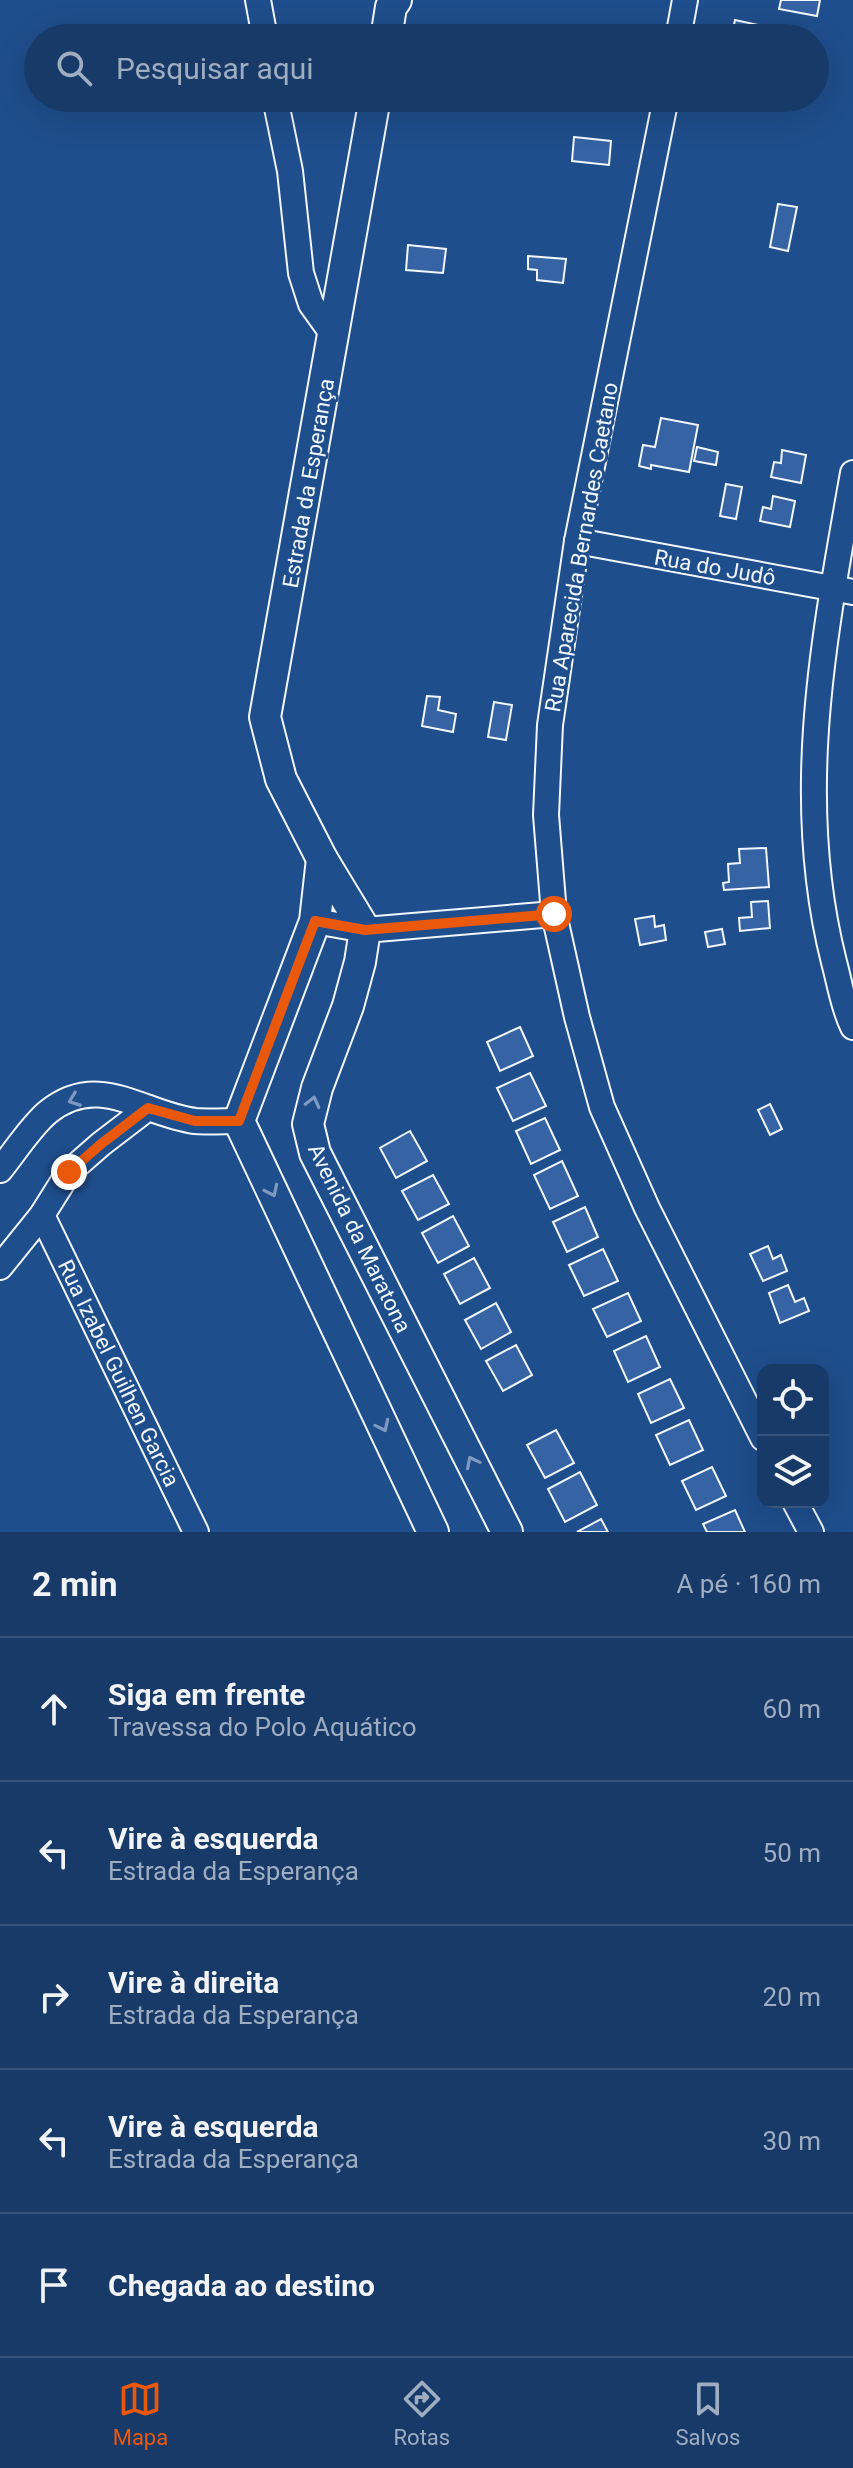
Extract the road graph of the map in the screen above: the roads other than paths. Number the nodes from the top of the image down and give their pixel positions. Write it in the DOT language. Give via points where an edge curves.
graph roads {
  1 [pos="258,0"];
  2 [pos="685,0"];
  3 [pos="394,4"];
  4 [pos="262,24"];
  5 [pos="389,24"];
  6 [pos="681,24"];
  7 [pos="278,112"];
  8 [pos="373,112"];
  9 [pos="663,112"];
  10 [pos="334,336"];
  11 [pos="853,473"];
  12 [pos="577,541"];
  13 [pos="843,590"];
  14 [pos="322,859"];
  15 [pos="554,914"];
  16 [pos="315,921"];
  17 [pos="365,930"];
  18 [pos="853,1027"];
  19 [pos="148,1108"];
  20 [pos="239,1121"];
  21 [pos="0,1170"];
  22 [pos="42,1215"];
  23 [pos="0,1267"];
  24 [pos="762,1436"];
  25 [pos="798,1508"];
  26 [pos="196,1532"];
  27 [pos="433,1532"];
  28 [pos="507,1532"];
  29 [pos="811,1532"];
  1 -- 4 [label="street"];
  2 -- 6 [label="street"];
  3 -- 5 [label="street"];
  7 -- 10 [label="street" via="301,273 311,304"];
  8 -- 10 [label="street, Estrada da Esperança"];
  9 -- 12 [label="street, Rua Aparecida Bernardes Caetano"];
  10 -- 14 [label="street, Estrada da Esperança" via="265,717 281,779"];
  11 -- 13 [label="street"];
  12 -- 13 [label="street, Rua do Judô"];
  12 -- 15 [label="street, Rua Aparecida Bernardes Caetano" via="550,725 546,815"];
  13 -- 18 [label="street" via="813,739 813,816 824,924"];
  14 -- 16 [label="street"];
  14 -- 17 [label="street, Estrada da Esperança"];
  15 -- 17 [label="street"];
  15 -- 24 [label="street, Rua Aparecida Bernardes Caetano" via="602,1107"];
  16 -- 17 [label="street"];
  16 -- 20 [label="street"];
  28 -- 17 [label="street, Avenida da Maratona, one-way" via="315,1153 308,1124 348,1006"];
  19 -- 20 [label="street" via="195,1121"];
  19 -- 21 [label="street, one-way" via="109,1093 78,1096 48,1112"];
  19 -- 22 [label="street" via="69,1172"];
  20 -- 27 [label="street, one-way"];
  22 -- 23 [label="street"];
  22 -- 26 [label="street, Rua Izabel Guilhen Garcia"];
  25 -- 29 [label="street"];
}
